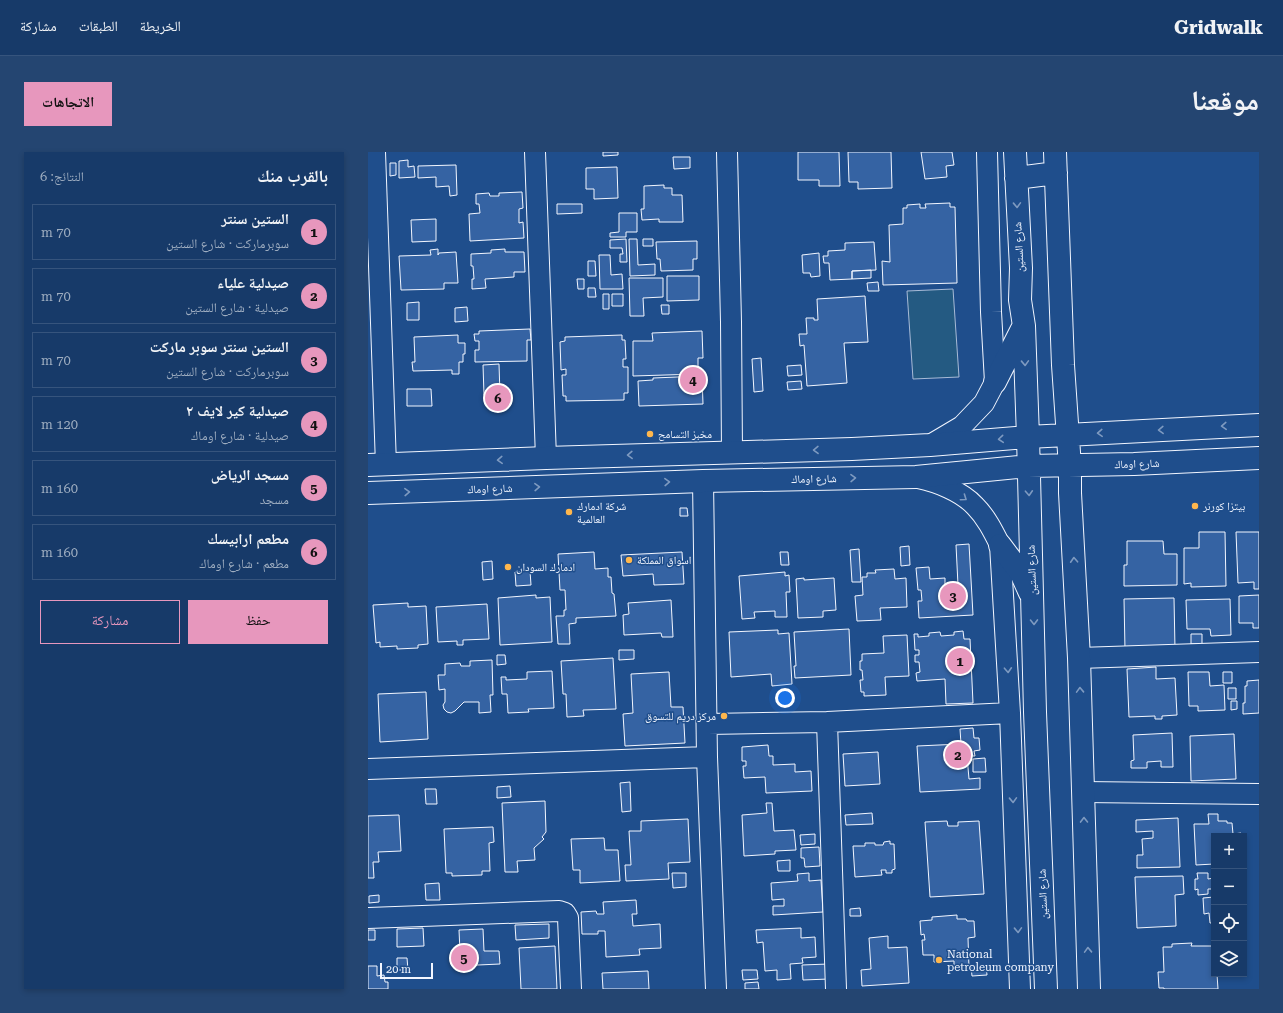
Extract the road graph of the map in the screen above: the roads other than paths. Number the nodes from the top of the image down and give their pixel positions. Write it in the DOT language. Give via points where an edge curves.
graph roads {
  1 [pos="375,152"];
  2 [pos="535,152"];
  3 [pos="727,152"];
  4 [pos="987,152"];
  5 [pos="1015,152"];
  6 [pos="1056,162"];
  7 [pos="1016,178"];
  8 [pos="373,208"];
  9 [pos="374,284"];
  10 [pos="1024,326"];
  11 [pos="995,382"];
  12 [pos="1259,425"];
  13 [pos="1132,431"];
  14 [pos="1068,434"];
  15 [pos="1028,437"];
  16 [pos="930,445"];
  17 [pos="732,452"];
  18 [pos="546,458"];
  19 [pos="1259,458"];
  20 [pos="1134,464"];
  21 [pos="377,465"];
  22 [pos="1028,466"];
  23 [pos="1070,467"];
  24 [pos="916,477"];
  25 [pos="703,481"];
  26 [pos="368,493"];
  27 [pos="1000,545"];
  28 [pos="1033,600"];
  29 [pos="1259,652"];
  30 [pos="1079,658"];
  31 [pos="1010,713"];
  32 [pos="827,722"];
  33 [pos="708,724"];
  34 [pos="708,757"];
  35 [pos="368,769"];
  36 [pos="1083,792"];
  37 [pos="1259,794"];
  38 [pos="368,918"];
  39 [pos="571,989"];
  40 [pos="716,989"];
  41 [pos="836,989"];
  42 [pos="1020,989"];
  43 [pos="1046,989"];
  44 [pos="1089,989"];
  1 -- 8 [label="street"];
  2 -- 18 [label="street"];
  3 -- 17 [label="street"];
  4 -- 11 [label="street"];
  5 -- 7 [label="main road, شارع الستين"];
  6 -- 7 [label="main road"];
  6 -- 14 [label="main road"];
  7 -- 10 [label="main road, شارع الستين, one-way" via="1021,268 1020,300"];
  8 -- 9 [label="street"];
  9 -- 21 [label="street"];
  10 -- 11 [label="main road"];
  10 -- 15 [label="main road, شارع الستين, one-way"];
  11 -- 16 [label="street" via="984,403 962,426"];
  12 -- 13 [label="main road, one-way"];
  13 -- 14 [label="main road, one-way"];
  13 -- 20 [label="main road"];
  14 -- 15 [label="main road"];
  14 -- 23 [label="main road"];
  15 -- 16 [label="main road, one-way"];
  15 -- 22 [label="main road, شارع الستين"];
  16 -- 17 [label="main road, one-way"];
  17 -- 18 [label="main road, one-way"];
  18 -- 21 [label="main road, one-way"];
  19 -- 20 [label="main road, شارع اوماك"];
  20 -- 23 [label="main road, شارع اوماك"];
  22 -- 23 [label="main road, شارع اوماك"];
  22 -- 24 [label="main road, شارع اوماك"];
  22 -- 28 [label="main road, شارع الستين, one-way"];
  30 -- 23 [label="main road, one-way"];
  25 -- 24 [label="main road, شارع اوماك, one-way"];
  24 -- 27 [label="street, one-way" via="954,491 975,505"];
  26 -- 25 [label="main road, شارع اوماك, one-way"];
  25 -- 33 [label="street"];
  27 -- 28 [label="main road" via="1021,573"];
  27 -- 31 [label="street, one-way"];
  28 -- 43 [label="main road, شارع الستين, one-way"];
  29 -- 30 [label="street"];
  36 -- 30 [label="main road, one-way"];
  31 -- 32 [label="street"];
  31 -- 42 [label="street, one-way"];
  32 -- 33 [label="street"];
  32 -- 41 [label="street"];
  33 -- 34 [label="street"];
  34 -- 35 [label="street"];
  34 -- 40 [label="street"];
  36 -- 37 [label="street"];
  44 -- 36 [label="main road, one-way"];
  38 -- 39 [label="street" via="559,910 568,918"];
}
